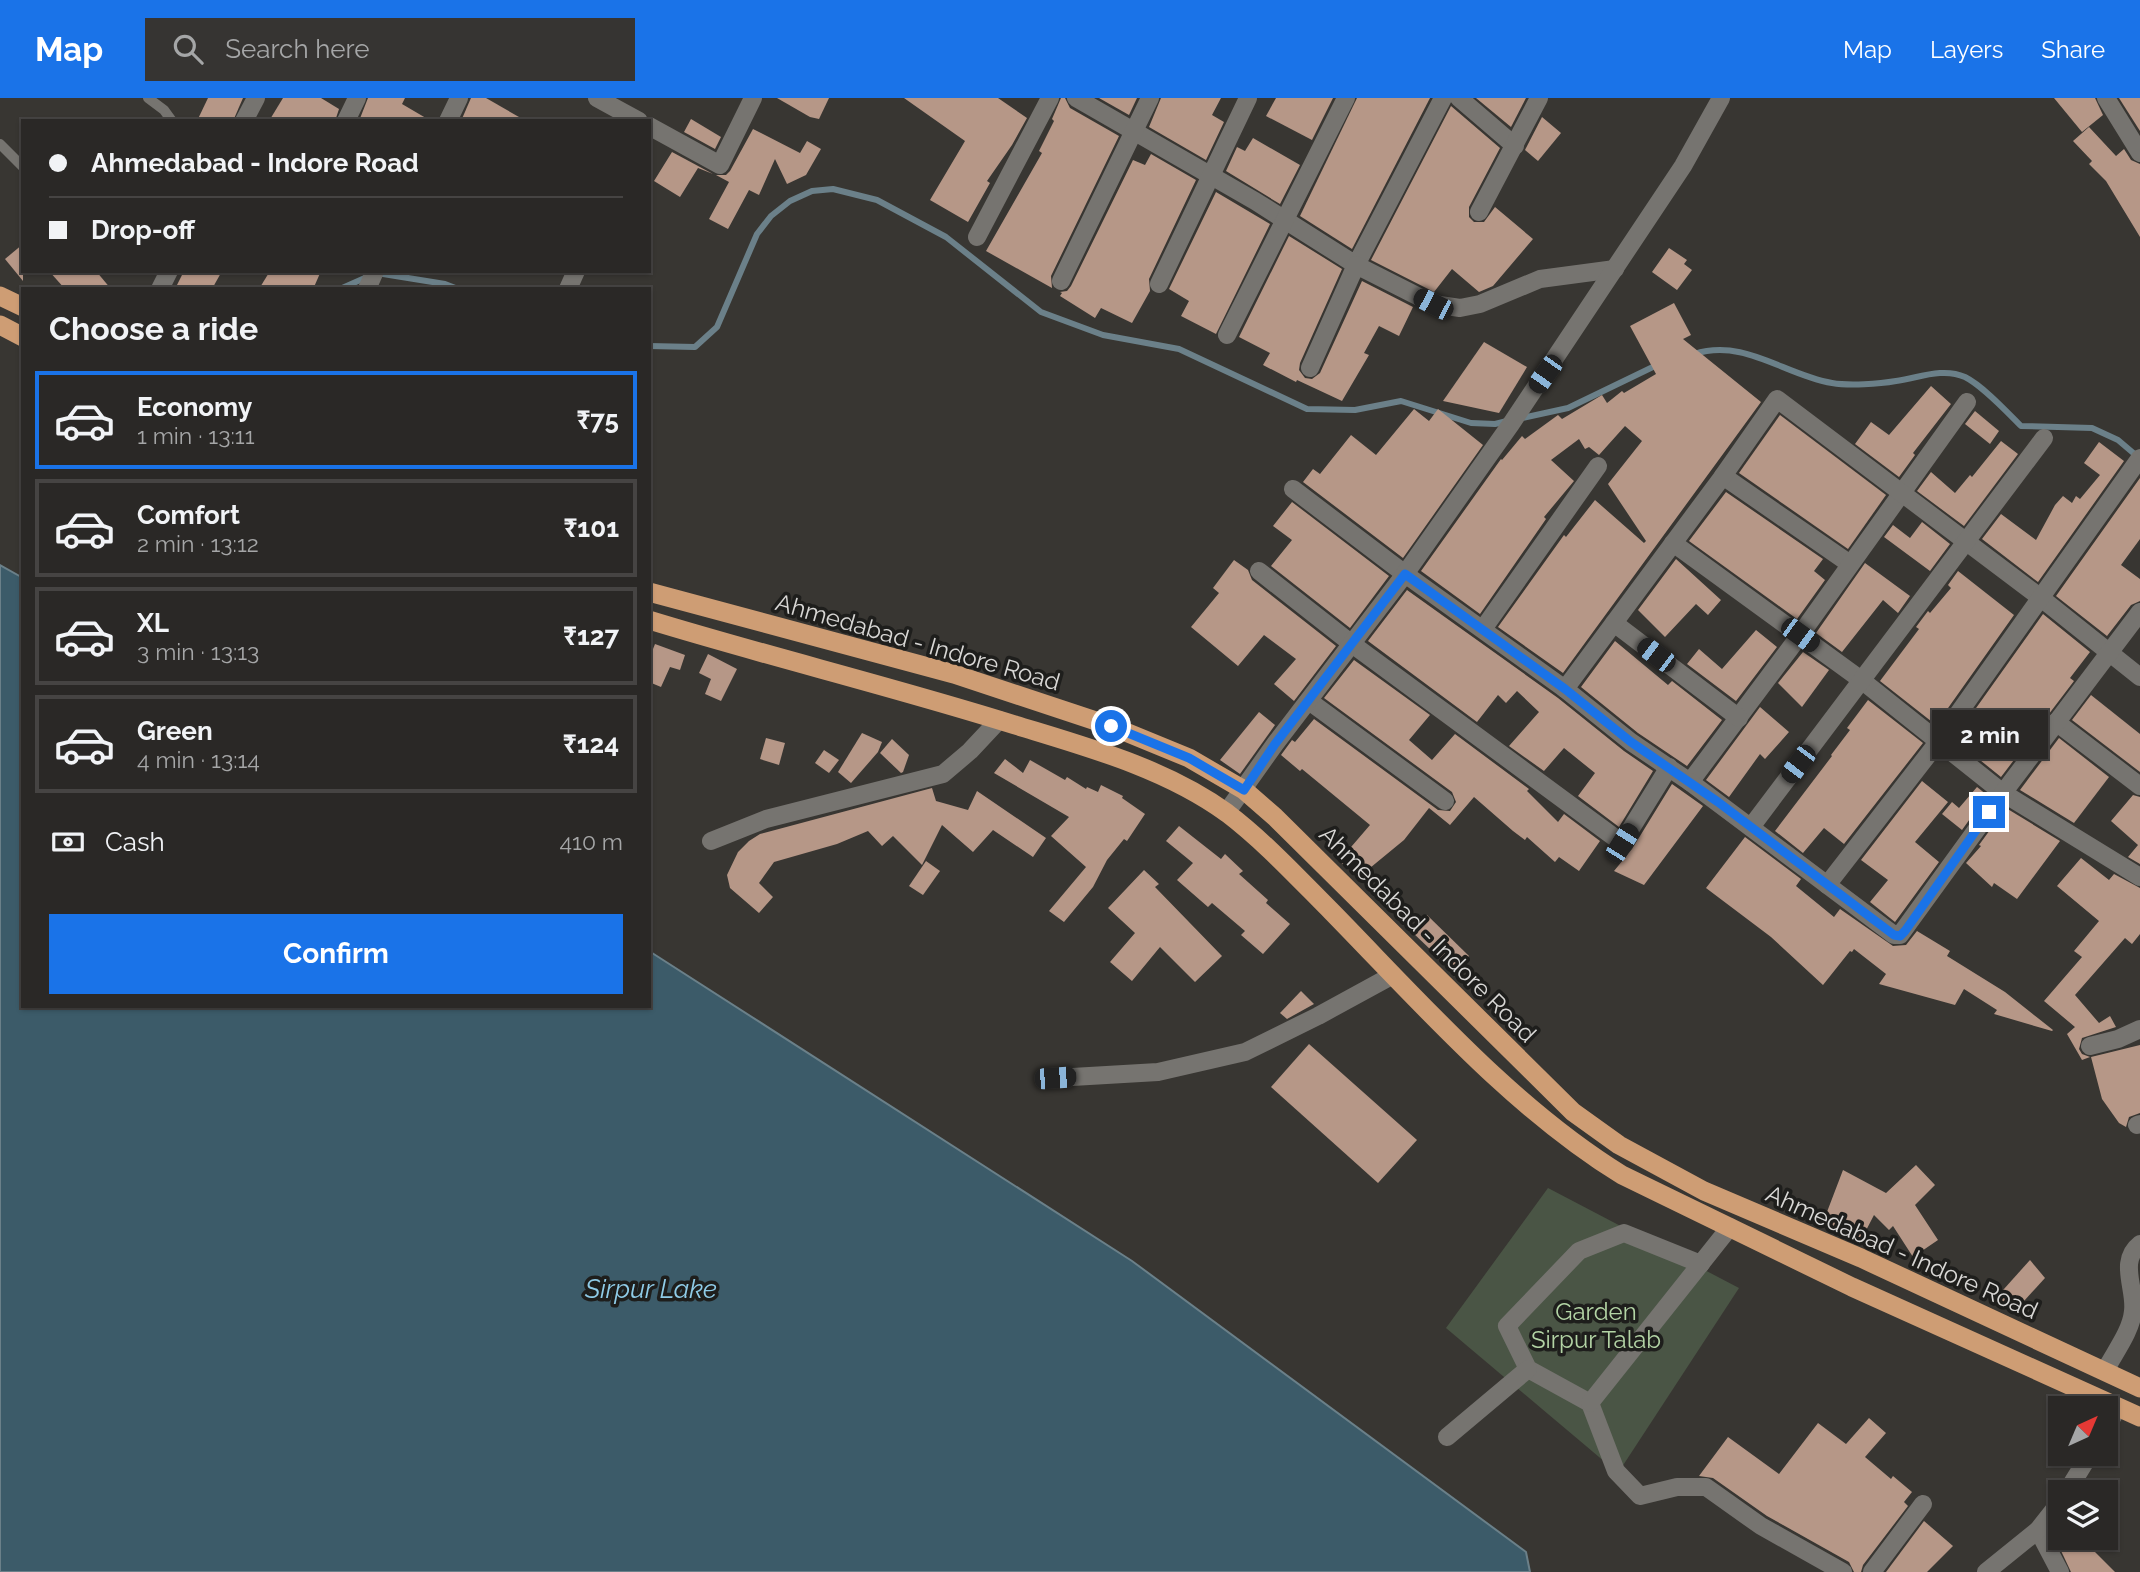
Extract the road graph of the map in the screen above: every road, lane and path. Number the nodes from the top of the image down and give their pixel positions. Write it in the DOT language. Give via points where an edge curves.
graph roads {
  1 [pos="148,98"];
  2 [pos="256,98"];
  3 [pos="357,98"];
  4 [pos="459,98"];
  5 [pos="597,98"];
  6 [pos="752,98"];
  7 [pos="1050,98"];
  8 [pos="1076,98"];
  9 [pos="1150,98"];
  10 [pos="1248,98"];
  11 [pos="1346,98"];
  12 [pos="1443,98"];
  13 [pos="1459,98"];
  14 [pos="1539,98"];
  15 [pos="1721,98"];
  16 [pos="2106,98"];
  17 [pos="171,119"];
  18 [pos="245,119"];
  19 [pos="347,119"];
  20 [pos="449,119"];
  21 [pos="635,119"];
  22 [pos="651,127"];
  23 [pos="1133,132"];
  24 [pos="0,144"];
  25 [pos="1515,146"];
  26 [pos="2140,153"];
  27 [pos="21,165"];
  28 [pos="1209,175"];
  29 [pos="1479,212"];
  30 [pos="1285,220"];
  31 [pos="977,237"];
  32 [pos="1356,265"];
  33 [pos="1615,268"];
  34 [pos="1061,281"];
  35 [pos="1159,284"];
  36 [pos="0,296"];
  37 [pos="21,306"];
  38 [pos="0,325"];
  39 [pos="1227,335"];
  40 [pos="21,336"];
  41 [pos="1310,369"];
  42 [pos="1967,402"];
  43 [pos="2044,438"];
  44 [pos="2137,462"];
  45 [pos="1598,466"];
  46 [pos="1723,476"];
  47 [pos="1293,489"];
  48 [pos="1902,493"];
  49 [pos="1965,542"];
  50 [pos="1673,543"];
  51 [pos="1850,564"];
  52 [pos="1259,571"];
  53 [pos="1405,574"];
  54 [pos="651,593"];
  55 [pos="2041,598"];
  56 [pos="2140,612"];
  57 [pos="651,621"];
  58 [pos="1614,623"];
  59 [pos="1483,629"];
  60 [pos="1800,635"];
  61 [pos="1352,644"];
  62 [pos="2107,652"];
  63 [pos="2140,677"];
  64 [pos="1860,679"];
  65 [pos="1565,689"];
  66 [pos="1309,701"];
  67 [pos="1739,718"];
  68 [pos="999,720"];
  69 [pos="2056,722"];
  70 [pos="1938,742"];
  71 [pos="1669,767"];
  72 [pos="1690,782"];
  73 [pos="2140,786"];
  74 [pos="1244,790"];
  75 [pos="2003,793"];
  76 [pos="1445,802"];
  77 [pos="1226,813"];
  78 [pos="1751,827"];
  79 [pos="711,841"];
  80 [pos="2140,877"];
  81 [pos="1827,885"];
  82 [pos="1394,975"];
  83 [pos="2140,1029"];
  84 [pos="2090,1046"];
  85 [pos="1055,1078"];
  86 [pos="1730,1227"];
  87 [pos="2140,1244"];
  88 [pos="1861,1258"];
  89 [pos="1701,1264"];
  90 [pos="1853,1287"];
  91 [pos="1528,1369"];
  92 [pos="2105,1371"];
  93 [pos="2140,1388"];
  94 [pos="2092,1396"];
  95 [pos="1590,1403"];
  96 [pos="2118,1408"];
  97 [pos="2140,1417"];
  98 [pos="1447,1437"];
  99 [pos="1923,1504"];
  100 [pos="2048,1517"];
  101 [pos="2038,1530"];
  102 [pos="1843,1572"];
  103 [pos="1872,1572"];
  104 [pos="1986,1572"];
  105 [pos="2060,1572"];
  1 -- 17 [label="lane"];
  2 -- 18 [label="street"];
  3 -- 19 [label="street"];
  4 -- 20 [label="street"];
  5 -- 21 [label="street"];
  6 -- 22 [label="street" via="720,165"];
  7 -- 31 [label="street"];
  8 -- 23 [label="street"];
  9 -- 23 [label="street"];
  10 -- 28 [label="street"];
  11 -- 30 [label="street"];
  12 -- 32 [label="street"];
  13 -- 25 [label="street"];
  14 -- 25 [label="street"];
  15 -- 33 [label="street" via="1683,166"];
  16 -- 26 [label="street"];
  23 -- 28 [label="street"];
  23 -- 34 [label="street"];
  24 -- 27 [label="lane"];
  25 -- 29 [label="street"];
  28 -- 30 [label="street"];
  28 -- 35 [label="street"];
  30 -- 32 [label="street"];
  30 -- 39 [label="street"];
  32 -- 33 [label="street" via="1433,304 1460,308 1540,279"];
  32 -- 41 [label="street"];
  33 -- 53 [label="street"];
  36 -- 37 [label="highway"];
  38 -- 40 [label="highway"];
  42 -- 48 [label="street"];
  43 -- 49 [label="street"];
  44 -- 55 [label="street"];
  45 -- 59 [label="street"];
  46 -- 48 [label="street" via="1777,399"];
  46 -- 50 [label="street"];
  46 -- 51 [label="street"];
  47 -- 53 [label="street"];
  48 -- 49 [label="street"];
  48 -- 51 [label="street"];
  49 -- 55 [label="street"];
  49 -- 64 [label="street"];
  50 -- 58 [label="street"];
  50 -- 60 [label="street"];
  51 -- 60 [label="street"];
  52 -- 61 [label="street"];
  53 -- 59 [label="street"];
  53 -- 61 [label="street"];
  54 -- 74 [label="highway, Ahmedabad - Indore Road" via="954,674 1046,704 1189,758"];
  55 -- 62 [label="street"];
  55 -- 70 [label="street"];
  56 -- 62 [label="street"];
  57 -- 68 [label="highway, Ahmedabad - Indore Road"];
  58 -- 65 [label="street"];
  58 -- 67 [label="street"];
  59 -- 65 [label="street"];
  60 -- 64 [label="street"];
  60 -- 67 [label="street"];
  61 -- 66 [label="street"];
  61 -- 71 [label="street" via="1622,843"];
  62 -- 63 [label="street"];
  62 -- 69 [label="street"];
  64 -- 70 [label="street"];
  64 -- 78 [label="street"];
  65 -- 71 [label="street"];
  66 -- 74 [label="street"];
  66 -- 76 [label="street"];
  67 -- 72 [label="street"];
  68 -- 77 [label="highway, Ahmedabad - Indore Road" via="1101,751 1175,782"];
  68 -- 79 [label="street" via="943,774 766,819"];
  69 -- 73 [label="street"];
  69 -- 75 [label="street"];
  70 -- 75 [label="street"];
  70 -- 81 [label="street"];
  71 -- 72 [label="street"];
  72 -- 78 [label="street"];
  74 -- 77 [label="street"];
  74 -- 88 [label="highway, Ahmedabad - Indore Road" via="1573,1112 1619,1145 1704,1191"];
  75 -- 80 [label="street"];
  75 -- 81 [label="street" via="1900,936"];
  77 -- 82 [label="highway, Ahmedabad - Indore Road" via="1280,860"];
  78 -- 81 [label="street"];
  82 -- 85 [label="street" via="1245,1052 1158,1072"];
  82 -- 86 [label="highway, Ahmedabad - Indore Road" via="1538,1115 1588,1154"];
  83 -- 84 [label="street"];
  86 -- 89 [label="street"];
  86 -- 90 [label="highway, Ahmedabad - Indore Road"];
  87 -- 92 [label="street" via="2129,1259 2131,1322"];
  88 -- 90 [label="highway"];
  88 -- 92 [label="highway, Ahmedabad - Indore Road"];
  89 -- 91 [label="street" via="1623,1233 1579,1251 1507,1326"];
  89 -- 95 [label="street"];
  90 -- 94 [label="highway, Ahmedabad - Indore Road"];
  91 -- 95 [label="street"];
  91 -- 98 [label="street"];
  92 -- 93 [label="highway, Ahmedabad - Indore Road"];
  95 -- 102 [label="street" via="1616,1471 1640,1496 1677,1487 1706,1487 1761,1526"];
  96 -- 97 [label="highway, Ahmedabad - Indore Road"];
  99 -- 103 [label="street"];
  100 -- 101 [label="street"];
  101 -- 104 [label="street"];
  101 -- 105 [label="street"];
}
